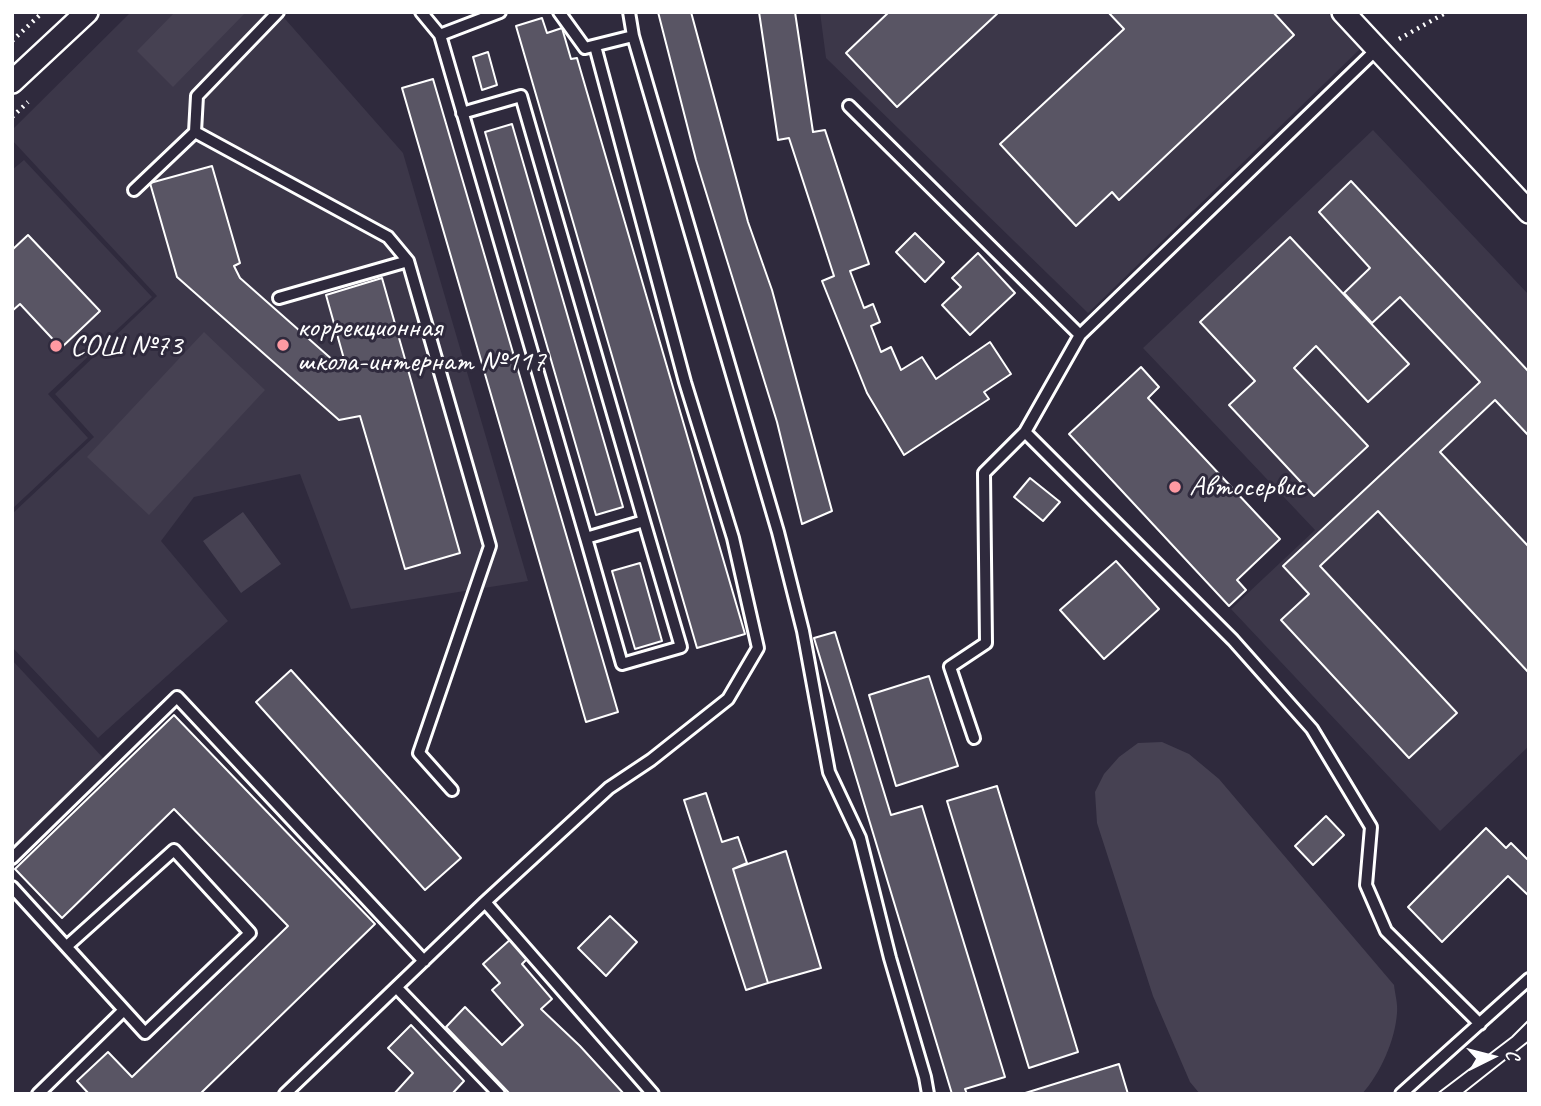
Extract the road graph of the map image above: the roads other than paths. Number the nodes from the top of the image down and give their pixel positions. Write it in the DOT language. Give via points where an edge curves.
graph roads {
  1 [pos="88,12"];
  2 [pos="278,12"];
  3 [pos="421,12"];
  4 [pos="500,12"];
  5 [pos="559,12"];
  6 [pos="629,12"];
  7 [pos="1343,12"];
  8 [pos="440,35"];
  9 [pos="634,36"];
  10 [pos="595,46"];
  11 [pos="1377,49"];
  12 [pos="12,82"];
  13 [pos="849,106"];
  14 [pos="462,113"];
  15 [pos="195,132"];
  16 [pos="134,190"];
  17 [pos="1529,212"];
  18 [pos="408,261"];
  19 [pos="279,298"];
  20 [pos="1080,335"];
  21 [pos="1025,432"];
  22 [pos="644,521"];
  23 [pos="586,538"];
  24 [pos="974,738"];
  25 [pos="452,790"];
  26 [pos="12,858"];
  27 [pos="12,887"];
  28 [pos="485,902"];
  29 [pos="67,946"];
  30 [pos="424,961"];
  31 [pos="1529,979"];
  32 [pos="397,988"];
  33 [pos="124,1010"];
  34 [pos="1480,1024"];
  35 [pos="38,1094"];
  36 [pos="285,1094"];
  37 [pos="499,1094"];
  38 [pos="653,1094"];
  39 [pos="928,1094"];
  40 [pos="1401,1094"];
  1 -- 12 [label="street"];
  2 -- 15 [label="lane" via="197,96"];
  3 -- 8 [label="lane"];
  4 -- 8 [label="lane"];
  5 -- 10 [label="lane" via="585,48"];
  6 -- 9 [label="lane"];
  7 -- 11 [label="street"];
  8 -- 14 [label="lane"];
  9 -- 10 [label="lane"];
  9 -- 39 [label="lane" via="778,532 830,772 860,838"];
  10 -- 28 [label="lane" via="685,382 733,538 758,648 728,699 609,788"];
  11 -- 17 [label="street"];
  11 -- 20 [label="lane"];
  13 -- 20 [label="lane"];
  14 -- 22 [label="lane" via="521,96"];
  14 -- 23 [label="lane"];
  15 -- 16 [label="lane"];
  15 -- 18 [label="lane" via="388,237"];
  18 -- 19 [label="lane"];
  18 -- 25 [label="lane" via="490,546 419,753"];
  20 -- 21 [label="lane"];
  21 -- 24 [label="lane" via="984,473 986,643 950,667"];
  21 -- 34 [label="lane" via="1233,640 1312,729 1371,827 1366,885 1386,931"];
  22 -- 23 [label="lane"];
  22 -- 23 [label="lane" via="681,647 622,664"];
  26 -- 30 [label="lane" via="177,697"];
  27 -- 29 [label="lane"];
  28 -- 30 [label="lane"];
  28 -- 38 [label="lane"];
  29 -- 33 [label="lane"];
  29 -- 33 [label="lane" via="174,849 250,933 145,1033"];
  30 -- 32 [label="lane"];
  31 -- 34 [label="lane"];
  32 -- 36 [label="lane"];
  32 -- 37 [label="lane"];
  33 -- 35 [label="lane"];
  34 -- 40 [label="lane"];
}
